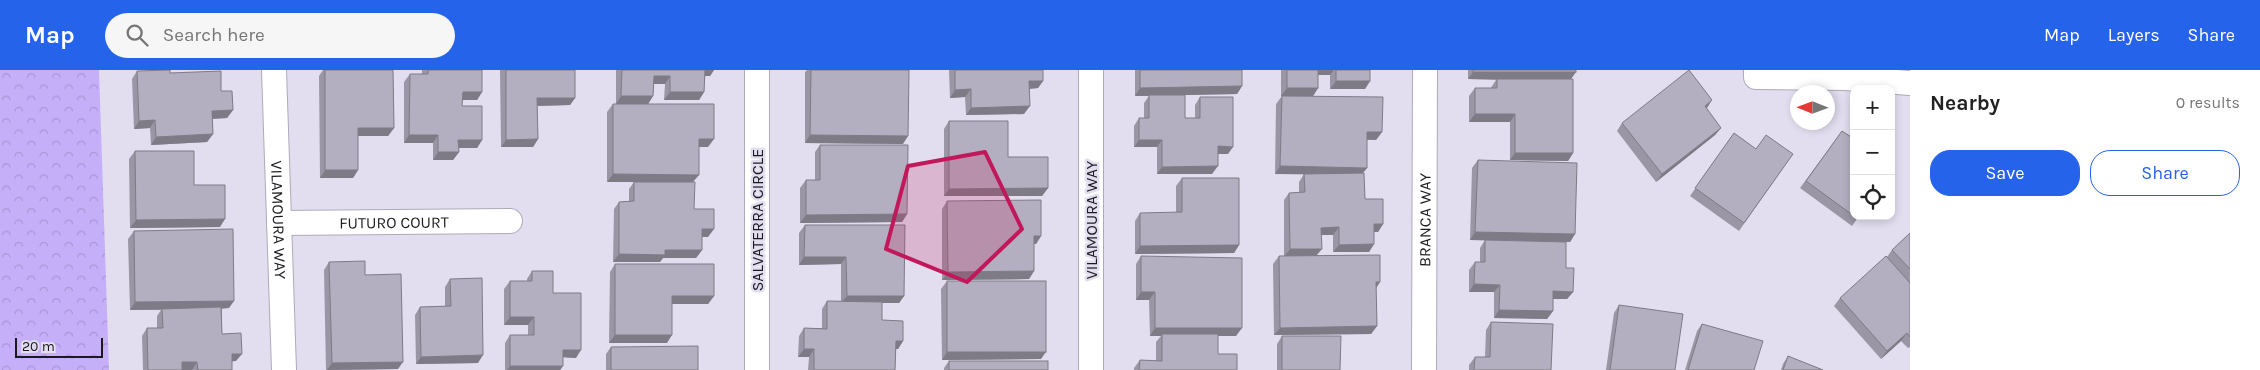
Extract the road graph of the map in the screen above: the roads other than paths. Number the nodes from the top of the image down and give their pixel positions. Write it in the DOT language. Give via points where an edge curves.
graph roads {
  1 [pos="274,70"];
  2 [pos="757,70"];
  3 [pos="1091,70"];
  4 [pos="1425,70"];
  5 [pos="1756,70"];
  6 [pos="1910,83"];
  7 [pos="510,221"];
  8 [pos="279,223"];
  9 [pos="284,370"];
  10 [pos="757,370"];
  11 [pos="1091,370"];
  12 [pos="1424,370"];
  1 -- 8 [label="street, VILAMOURA WAY"];
  2 -- 10 [label="street, SALVATERRA CIRCLE"];
  3 -- 11 [label="street, VILAMOURA WAY"];
  4 -- 12 [label="street, BRANCA WAY"];
  5 -- 6 [label="street" via="1756,77"];
  7 -- 8 [label="street, FUTURO COURT"];
  8 -- 9 [label="street, VILAMOURA WAY"];
}
